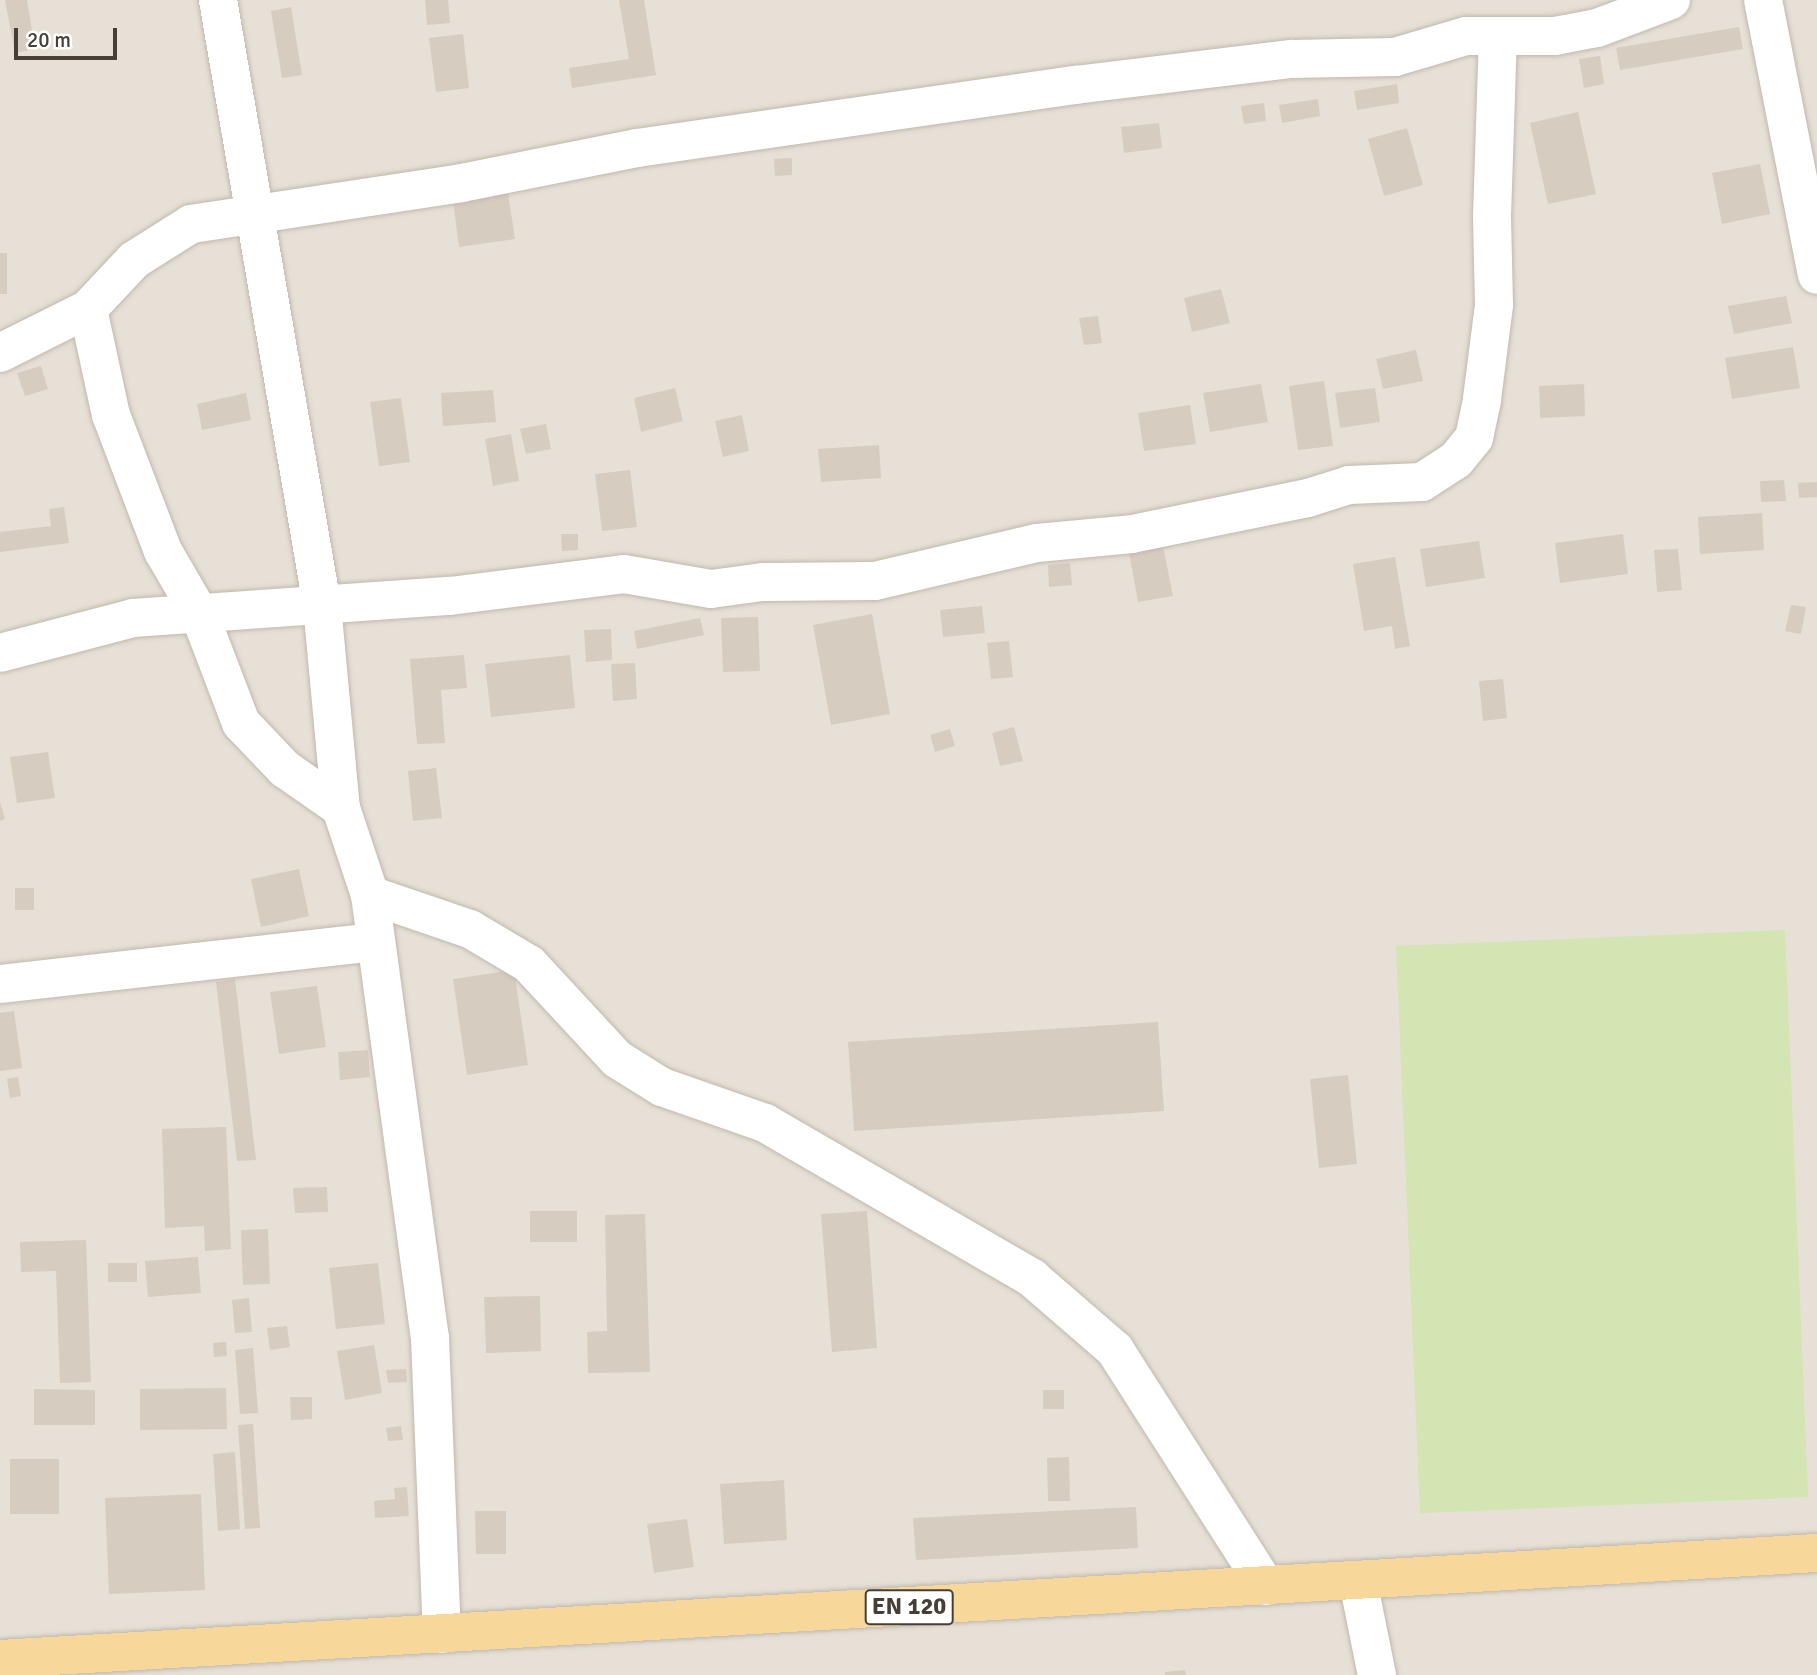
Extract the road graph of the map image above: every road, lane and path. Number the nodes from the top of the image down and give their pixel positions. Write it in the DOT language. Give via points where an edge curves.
graph roads {
  1 [pos="218,0"];
  2 [pos="1671,0"];
  3 [pos="1760,1"];
  4 [pos="1498,37"];
  5 [pos="256,217"];
  6 [pos="1817,275"];
  7 [pos="88,309"];
  8 [pos="0,353"];
  9 [pos="322,605"];
  10 [pos="199,613"];
  11 [pos="0,653"];
  12 [pos="341,808"];
  13 [pos="370,895"];
  14 [pos="376,942"];
  15 [pos="0,984"];
  16 [pos="1817,1553"];
  17 [pos="1358,1581"];
  18 [pos="1266,1586"];
  19 [pos="442,1634"];
  20 [pos="0,1660"];
  21 [pos="1377,1675"];
  1 -- 5 [label="street"];
  2 -- 4 [label="street" via="1597,28 1555,36"];
  3 -- 6 [label="street"];
  4 -- 5 [label="street" via="1466,36 1395,57 1291,59 638,148"];
  4 -- 9 [label="street" via="1494,305 1482,399 1475,438 1456,460 1422,482 1349,485 1308,498 1132,534 1037,543 875,581 763,582 711,589 624,574 450,596"];
  5 -- 7 [label="street" via="191,224 134,260"];
  5 -- 9 [label="street"];
  7 -- 8 [label="street"];
  7 -- 10 [label="street" via="111,415 163,551"];
  9 -- 10 [label="street"];
  9 -- 12 [label="street"];
  10 -- 11 [label="street" via="133,618"];
  10 -- 12 [label="street" via="241,723 285,769"];
  12 -- 13 [label="street"];
  13 -- 14 [label="street"];
  13 -- 18 [label="street" via="470,929 529,964 617,1059 663,1087 765,1123 1032,1278 1115,1350"];
  14 -- 15 [label="street"];
  14 -- 19 [label="street" via="430,1338"];
  16 -- 17 [label="main road, EN 120"];
  17 -- 18 [label="main road, EN 120"];
  17 -- 21 [label="street"];
  18 -- 19 [label="main road, EN 120"];
  19 -- 20 [label="main road, EN 120"];
}
